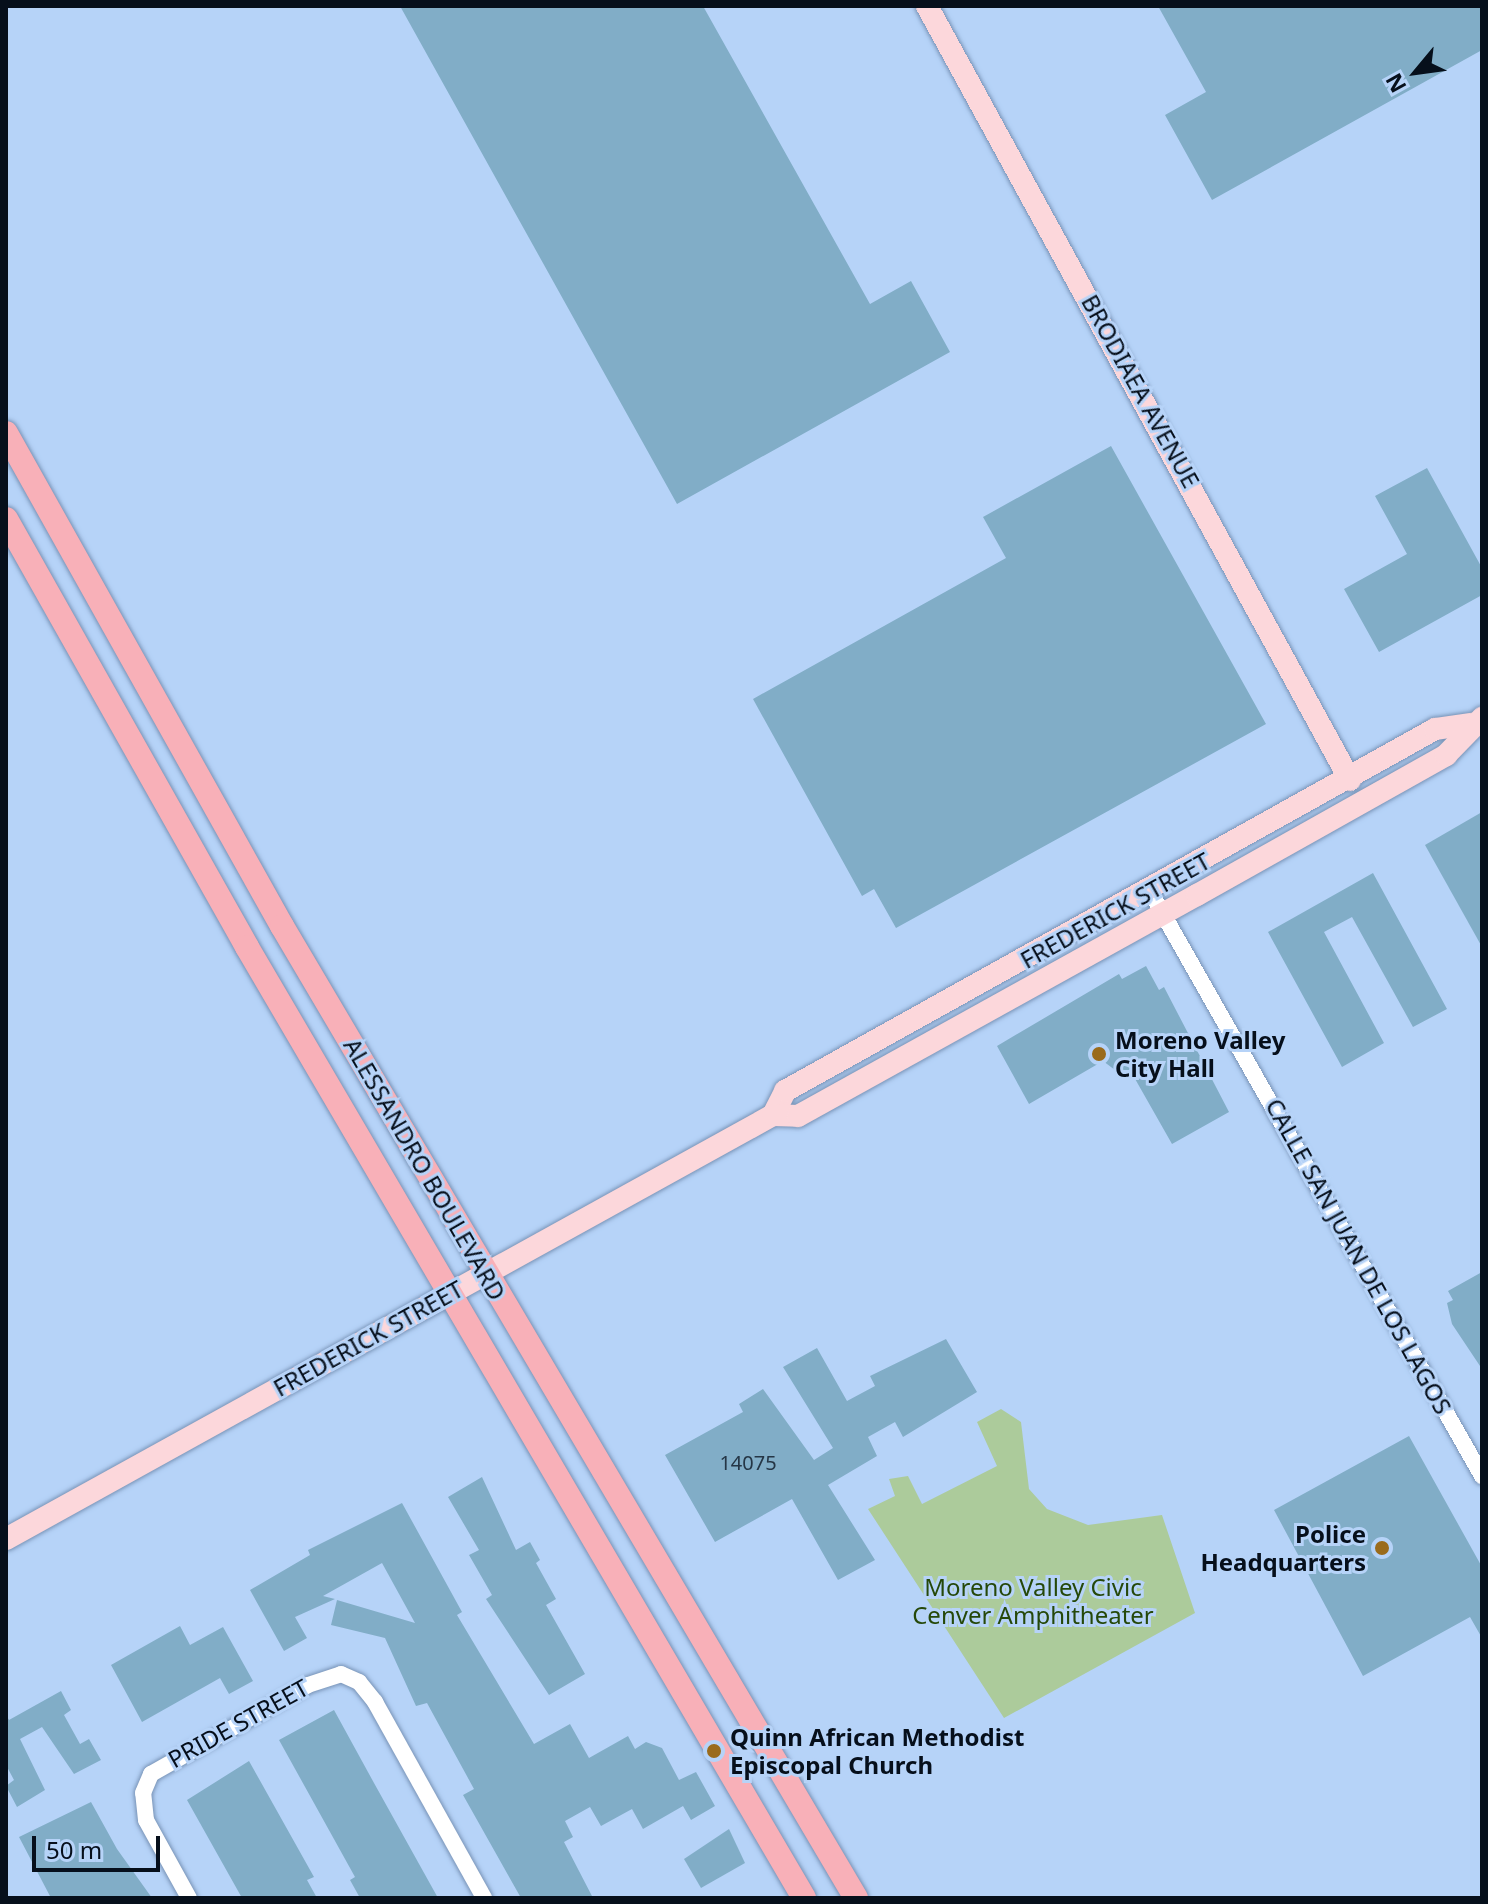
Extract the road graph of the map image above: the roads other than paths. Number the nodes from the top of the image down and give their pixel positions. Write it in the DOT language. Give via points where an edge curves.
graph roads {
  1 [pos="927,6"];
  2 [pos="6,433"];
  3 [pos="6,519"];
  4 [pos="1476,721"];
  5 [pos="1350,780"];
  6 [pos="1150,891"];
  7 [pos="1163,913"];
  8 [pos="984,981"];
  9 [pos="843,1092"];
  10 [pos="773,1115"];
  11 [pos="485,1272"];
  12 [pos="447,1293"];
  13 [pos="1482,1476"];
  14 [pos="6,1539"];
  15 [pos="189,1898"];
  16 [pos="484,1898"];
  17 [pos="804,1898"];
  18 [pos="856,1898"];
  1 -- 5 [label="main road, BRODIAEA AVENUE"];
  2 -- 11 [label="main road, ALESSANDRO BOULEVARD"];
  3 -- 12 [label="main road, ALESSANDRO BOULEVARD"];
  4 -- 5 [label="main road, FREDERICK STREET" via="1435,729"];
  4 -- 7 [label="main road, FREDERICK STREET" via="1446,755"];
  5 -- 6 [label="main road, FREDERICK STREET"];
  6 -- 7 [label="street, CALLE SAN JUAN DE LOS LAGOS"];
  6 -- 8 [label="main road, FREDERICK STREET"];
  7 -- 9 [label="main road, FREDERICK STREET"];
  7 -- 13 [label="street, CALLE SAN JUAN DE LOS LAGOS"];
  8 -- 9 [label="main road" via="969,1004 849,1073"];
  8 -- 10 [label="main road, FREDERICK STREET" via="785,1091"];
  9 -- 10 [label="main road, FREDERICK STREET" via="798,1116"];
  10 -- 11 [label="main road, FREDERICK STREET"];
  11 -- 12 [label="main road, FREDERICK STREET"];
  11 -- 18 [label="main road, ALESSANDRO BOULEVARD"];
  12 -- 14 [label="main road, FREDERICK STREET"];
  12 -- 17 [label="main road, ALESSANDRO BOULEVARD"];
  15 -- 16 [label="street, PRIDE STREET" via="146,1820 144,1789 163,1764 318,1680 345,1675 375,1702"];
}
